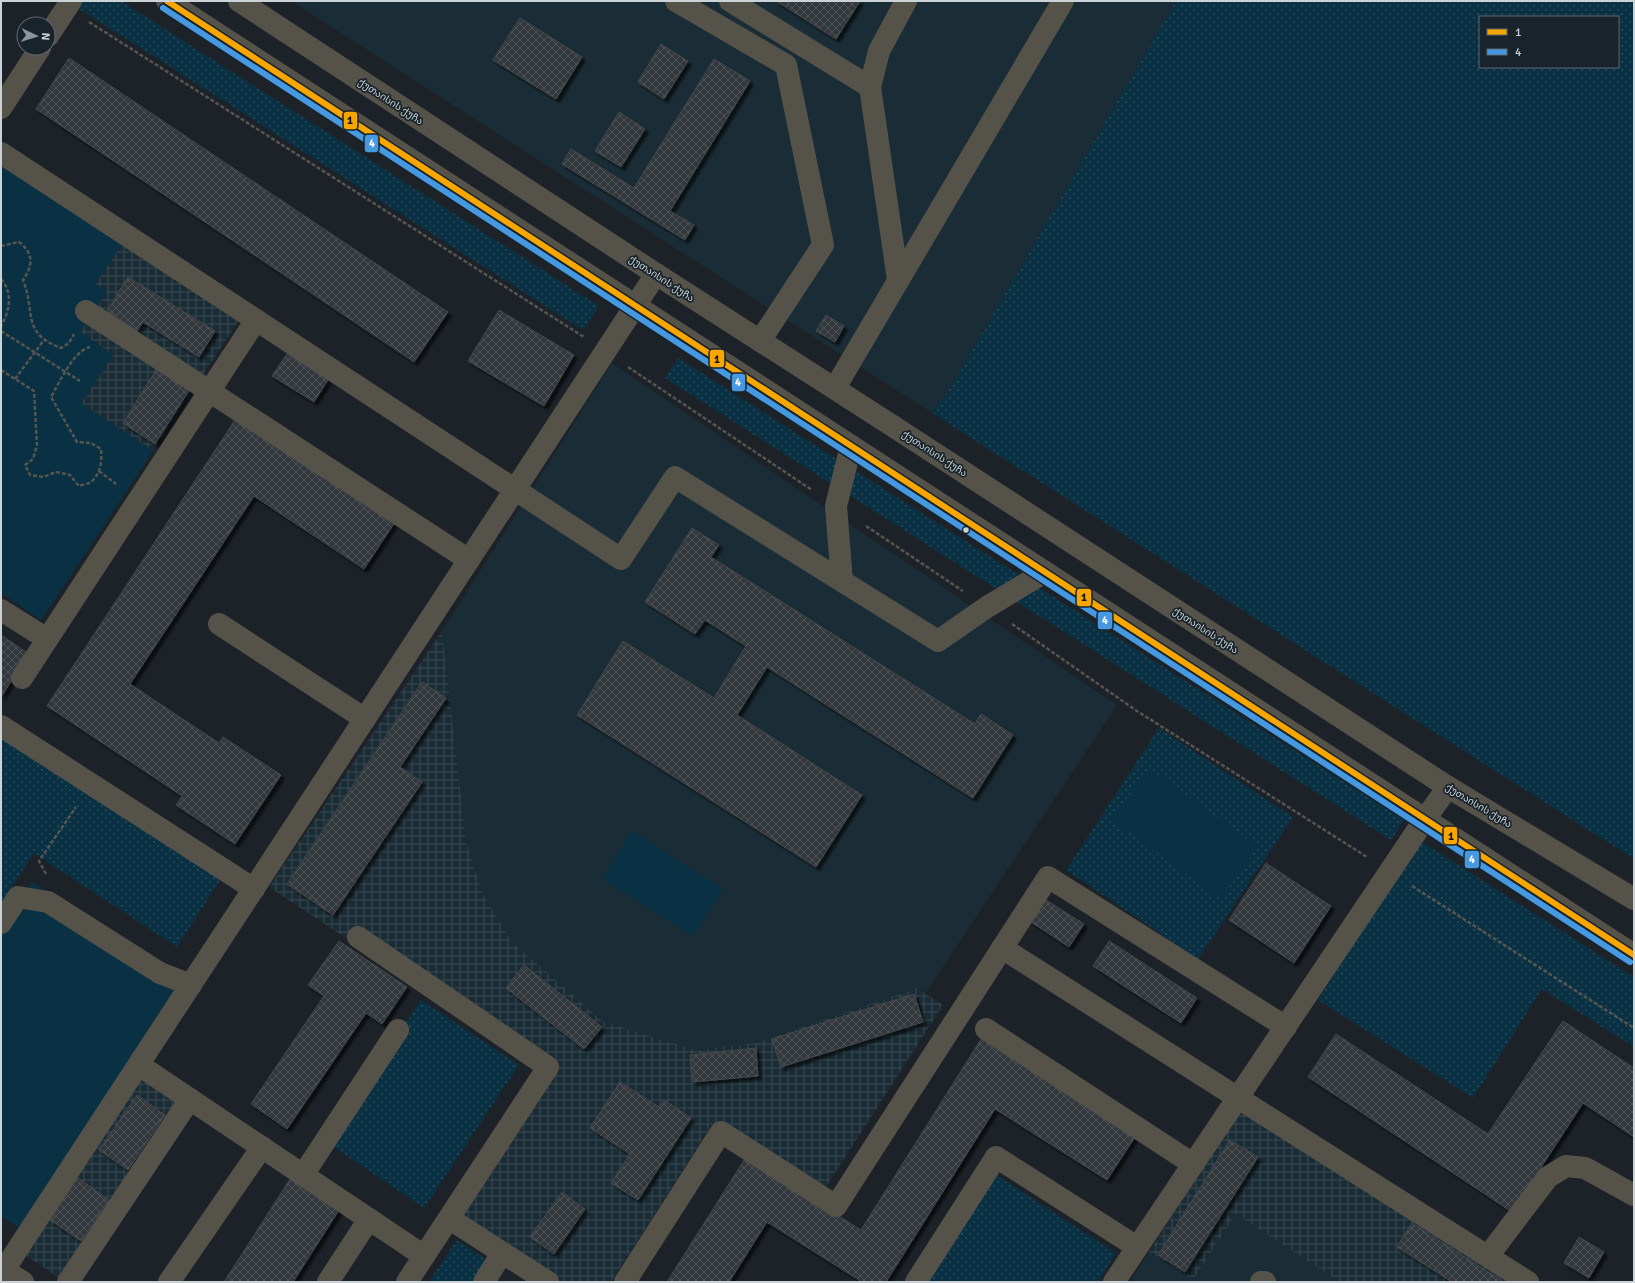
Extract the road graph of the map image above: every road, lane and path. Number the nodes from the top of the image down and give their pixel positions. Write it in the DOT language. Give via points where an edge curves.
graph roads {
  1 [pos="71,1"];
  2 [pos="167,1"];
  3 [pos="239,1"];
  4 [pos="676,1"];
  5 [pos="730,1"];
  6 [pos="906,1"];
  7 [pos="1063,1"];
  8 [pos="56,24"];
  9 [pos="35,56"];
  10 [pos="870,87"];
  11 [pos="1,108"];
  12 [pos="1,153"];
  13 [pos="1,246"];
  14 [pos="656,274"];
  15 [pos="1,279"];
  16 [pos="898,280"];
  17 [pos="635,305"];
  18 [pos="86,311"];
  19 [pos="256,320"];
  20 [pos="1,326"];
  21 [pos="112,327"];
  22 [pos="1,331"];
  23 [pos="44,340"];
  24 [pos="760,341"];
  25 [pos="35,352"];
  26 [pos="1,370"];
  27 [pos="66,373"];
  28 [pos="15,379"];
  29 [pos="80,382"];
  30 [pos="834,388"];
  31 [pos="209,391"];
  32 [pos="851,446"];
  33 [pos="514,490"];
  34 [pos="469,560"];
  35 [pos="1045,572"];
  36 [pos="842,581"];
  37 [pos="1,610"];
  38 [pos="219,624"];
  39 [pos="47,639"];
  40 [pos="22,678"];
  41 [pos="365,719"];
  42 [pos="1,726"];
  43 [pos="92,784"];
  44 [pos="1448,787"];
  45 [pos="1425,819"];
  46 [pos="254,889"];
  47 [pos="1634,899"];
  48 [pos="48,902"];
  49 [pos="1,923"];
  50 [pos="358,938"];
  51 [pos="1002,948"];
  52 [pos="1634,955"];
  53 [pos="191,985"];
  54 [pos="1286,1027"];
  55 [pos="986,1029"];
  56 [pos="398,1030"];
  57 [pos="139,1065"];
  58 [pos="1239,1097"];
  59 [pos="190,1099"];
  60 [pos="262,1147"];
  61 [pos="1193,1164"];
  62 [pos="303,1175"];
  63 [pos="1634,1195"];
  64 [pos="369,1219"];
  65 [pos="450,1219"];
  66 [pos="1136,1247"];
  67 [pos="502,1253"];
  68 [pos="424,1256"];
  69 [pos="1488,1256"];
  70 [pos="3,1269"];
  71 [pos="23,1282"];
  72 [pos="68,1282"];
  73 [pos="169,1282"];
  74 [pos="328,1282"];
  75 [pos="407,1282"];
  76 [pos="484,1282"];
  77 [pos="548,1282"];
  78 [pos="626,1282"];
  79 [pos="916,1282"];
  80 [pos="1114,1282"];
  81 [pos="1261,1282"];
  82 [pos="1265,1282"];
  83 [pos="1528,1282"];
  1 -- 8 [label="street"];
  2 -- 17 [label="street"];
  3 -- 14 [label="street, ქუთაისის ქუჩა"];
  4 -- 24 [label="street" via="786,65 823,245"];
  5 -- 10 [label="street"];
  6 -- 10 [label="street" via="879,51"];
  7 -- 16 [label="street"];
  9 -- 11 [label="street"];
  10 -- 16 [label="street"];
  12 -- 19 [label="street"];
  13 -- 23 [label="path" via="19,242 26,247 32,258 30,271 23,280 36,333"];
  14 -- 17 [label="street"];
  14 -- 24 [label="street, ქუთაისის ქუჩა"];
  15 -- 20 [label="path" via="10,295 6,318"];
  16 -- 30 [label="street"];
  17 -- 32 [label="street"];
  17 -- 33 [label="street"];
  18 -- 21 [label="street"];
  18 -- 23 [label="path" via="69,343 61,348"];
  19 -- 31 [label="street"];
  19 -- 33 [label="street"];
  21 -- 27 [label="path" via="96,346 86,348 74,358"];
  21 -- 31 [label="street"];
  22 -- 25 [label="path"];
  23 -- 25 [label="path"];
  24 -- 30 [label="street, ქუთაისის ქუჩა"];
  25 -- 27 [label="path"];
  25 -- 28 [label="path"];
  26 -- 28 [label="path"];
  27 -- 28 [label="path" via="51,397 77,442 91,443 101,449 99,471 91,482 79,486 70,475 56,472 43,477 30,475 26,465 33,460 37,445 34,392"];
  27 -- 29 [label="path"];
  30 -- 44 [label="street, ქუთაისის ქუჩა"];
  31 -- 34 [label="street"];
  31 -- 39 [label="street"];
  32 -- 35 [label="street"];
  32 -- 36 [label="street" via="836,506"];
  33 -- 34 [label="street"];
  33 -- 36 [label="street" via="621,559 675,477"];
  34 -- 41 [label="street"];
  35 -- 36 [label="street" via="987,607 938,641"];
  35 -- 45 [label="street"];
  37 -- 39 [label="street"];
  38 -- 41 [label="street"];
  39 -- 40 [label="street"];
  41 -- 46 [label="street"];
  42 -- 43 [label="street"];
  43 -- 46 [label="street"];
  43 -- 48 [label="path" via="39,862 55,890"];
  44 -- 45 [label="street"];
  44 -- 47 [label="street, ქუთაისის ქუჩა"];
  45 -- 52 [label="street"];
  45 -- 54 [label="street"];
  46 -- 53 [label="street"];
  48 -- 49 [label="street" via="18,897"];
  48 -- 53 [label="street" via="160,973"];
  50 -- 65 [label="street" via="548,1067"];
  51 -- 54 [label="street" via="1048,877"];
  51 -- 58 [label="street"];
  51 -- 78 [label="street" via="836,1206 721,1132"];
  53 -- 57 [label="street"];
  54 -- 58 [label="street"];
  55 -- 61 [label="street"];
  56 -- 62 [label="street"];
  57 -- 59 [label="street"];
  57 -- 70 [label="street"];
  58 -- 61 [label="street"];
  58 -- 69 [label="street"];
  59 -- 60 [label="street"];
  59 -- 72 [label="street"];
  60 -- 62 [label="street"];
  60 -- 73 [label="street"];
  61 -- 66 [label="street"];
  62 -- 64 [label="street"];
  63 -- 69 [label="street" via="1585,1168 1566,1166 1548,1177"];
  64 -- 68 [label="street"];
  64 -- 74 [label="street"];
  65 -- 67 [label="street"];
  65 -- 68 [label="street"];
  66 -- 79 [label="street" via="996,1157"];
  66 -- 80 [label="street"];
  67 -- 76 [label="street"];
  67 -- 77 [label="street"];
  68 -- 75 [label="street"];
  69 -- 83 [label="street"];
  70 -- 71 [label="street"];
  81 -- 82 [label="street"];
}
